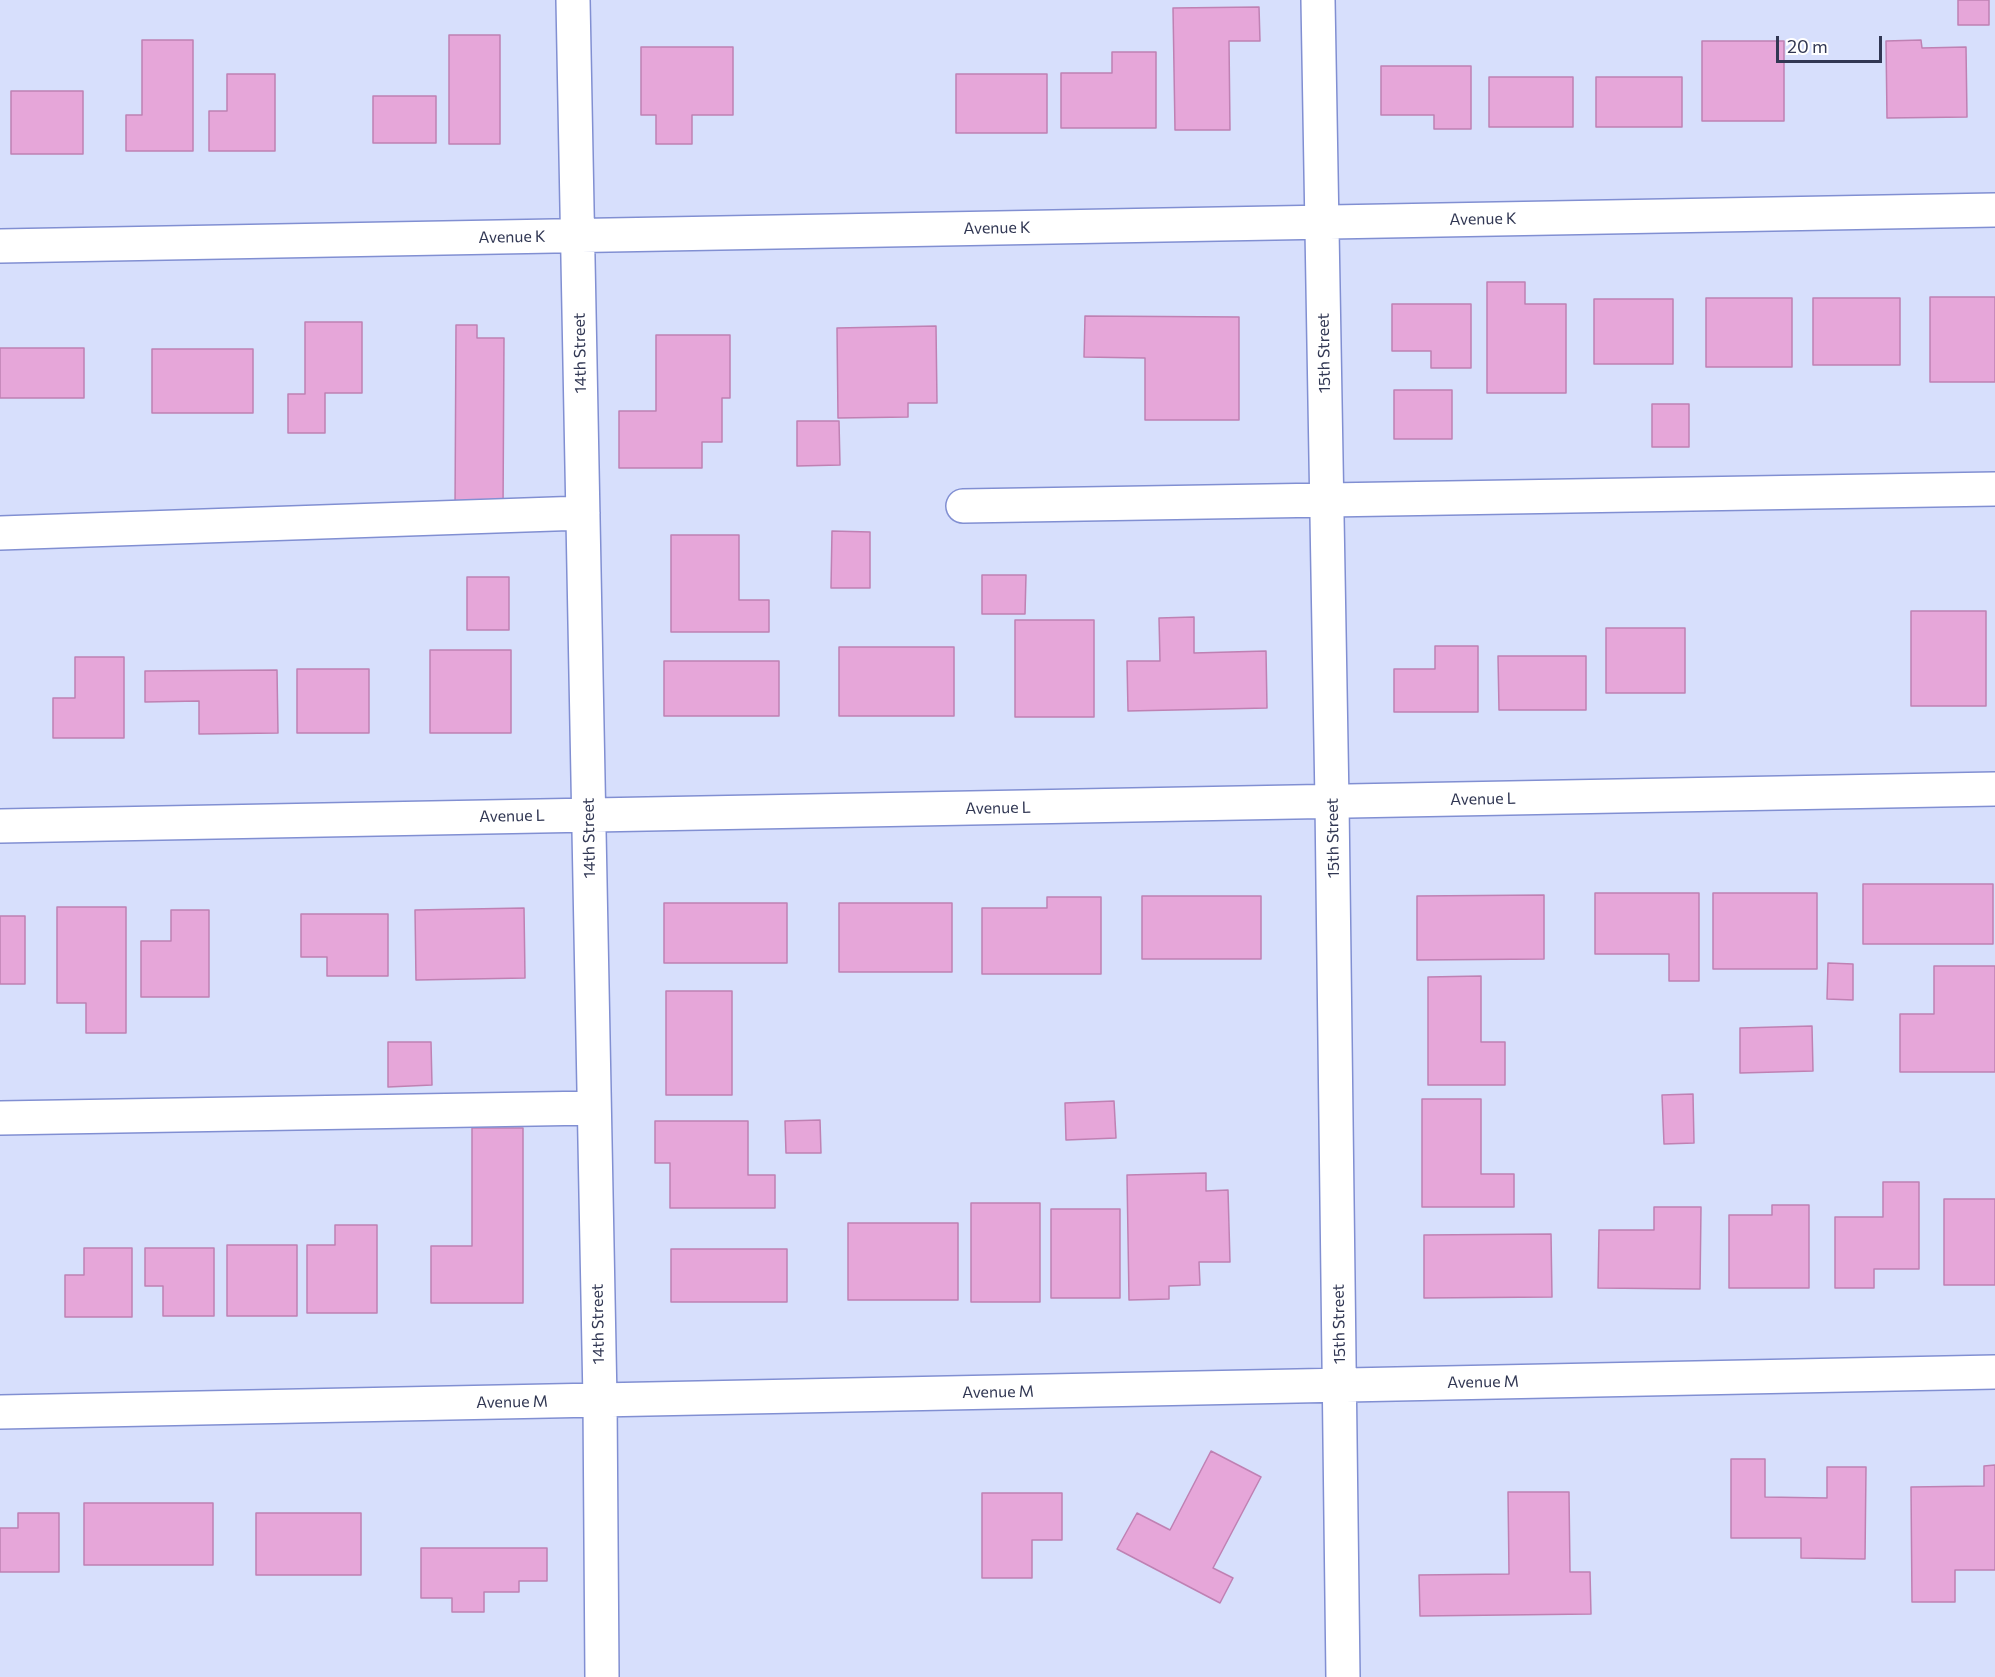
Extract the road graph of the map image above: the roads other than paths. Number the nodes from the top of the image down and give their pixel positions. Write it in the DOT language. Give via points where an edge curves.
graph roads {
  1 [pos="573,0"];
  2 [pos="1318,0"];
  3 [pos="1995,210"];
  4 [pos="1322,222"];
  5 [pos="578,236"];
  6 [pos="0,246"];
  7 [pos="1995,489"];
  8 [pos="1327,500"];
  9 [pos="963,506"];
  10 [pos="583,513"];
  11 [pos="0,533"];
  12 [pos="1995,789"];
  13 [pos="1332,802"];
  14 [pos="589,815"];
  15 [pos="0,826"];
  16 [pos="594,1108"];
  17 [pos="0,1118"];
  18 [pos="1995,1372"];
  19 [pos="1340,1385"];
  20 [pos="600,1400"];
  21 [pos="0,1412"];
  22 [pos="602,1677"];
  23 [pos="1343,1677"];
  1 -- 5 [label="street, 14th Street"];
  2 -- 4 [label="street, 15th Street"];
  3 -- 4 [label="street, Avenue K"];
  4 -- 5 [label="street, Avenue K"];
  4 -- 8 [label="street, 15th Street"];
  5 -- 6 [label="street, Avenue K"];
  5 -- 10 [label="street, 14th Street"];
  7 -- 8 [label="street"];
  8 -- 9 [label="street"];
  8 -- 13 [label="street, 15th Street"];
  10 -- 11 [label="street"];
  10 -- 14 [label="street, 14th Street"];
  12 -- 13 [label="street, Avenue L"];
  13 -- 14 [label="street, Avenue L"];
  13 -- 19 [label="street, 15th Street"];
  14 -- 15 [label="street, Avenue L"];
  14 -- 16 [label="street, 14th Street"];
  16 -- 17 [label="street"];
  16 -- 20 [label="street, 14th Street"];
  18 -- 19 [label="street, Avenue M"];
  19 -- 20 [label="street, Avenue M"];
  19 -- 23 [label="street, 15th Street"];
  20 -- 21 [label="street, Avenue M"];
  20 -- 22 [label="street, 14th Street"];
}
